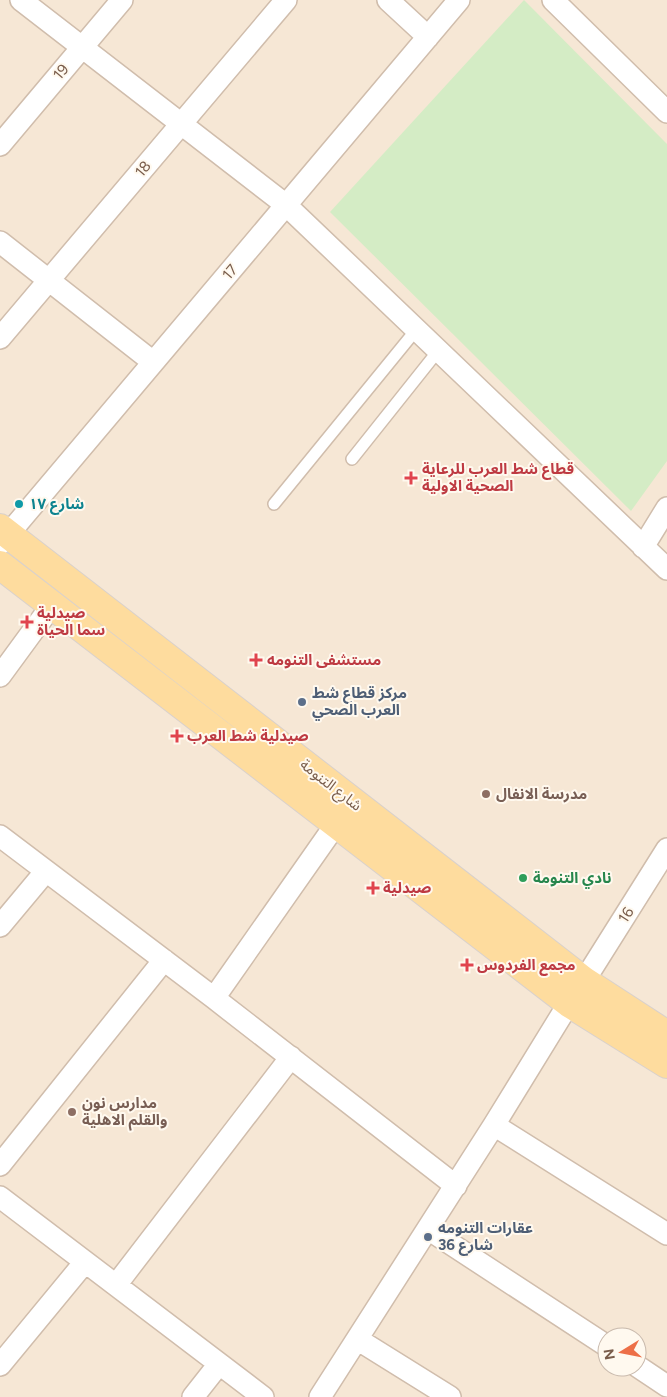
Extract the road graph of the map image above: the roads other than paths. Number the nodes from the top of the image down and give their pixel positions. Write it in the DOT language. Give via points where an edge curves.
graph roads {
  1 [pos="21,0"];
  2 [pos="122,0"];
  3 [pos="286,0"];
  4 [pos="388,0"];
  5 [pos="460,0"];
  6 [pos="553,0"];
  7 [pos="428,37"];
  8 [pos="82,47"];
  9 [pos="667,112"];
  10 [pos="181,124"];
  11 [pos="0,145"];
  12 [pos="286,205"];
  13 [pos="0,242"];
  14 [pos="49,280"];
  15 [pos="416,330"];
  16 [pos="0,338"];
  17 [pos="438,351"];
  18 [pos="153,362"];
  19 [pos="352,459"];
  20 [pos="274,504"];
  21 [pos="667,508"];
  22 [pos="3,536"];
  23 [pos="643,547"];
  24 [pos="0,565"];
  25 [pos="667,569"];
  26 [pos="52,605"];
  27 [pos="0,676"];
  28 [pos="336,824"];
  29 [pos="0,836"];
  30 [pos="667,849"];
  31 [pos="46,871"];
  32 [pos="0,926"];
  33 [pos="164,960"];
  34 [pos="584,981"];
  35 [pos="214,998"];
  36 [pos="569,1004"];
  37 [pos="667,1034"];
  38 [pos="291,1057"];
  39 [pos="667,1064"];
  40 [pos="494,1125"];
  41 [pos="0,1166"];
  42 [pos="456,1186"];
  43 [pos="0,1197"];
  44 [pos="428,1229"];
  45 [pos="667,1234"];
  46 [pos="85,1262"];
  47 [pos="116,1285"];
  48 [pos="357,1339"];
  49 [pos="597,1339"];
  50 [pos="219,1364"];
  51 [pos="0,1365"];
  52 [pos="647,1373"];
  53 [pos="667,1386"];
  54 [pos="193,1397"];
  55 [pos="263,1397"];
  56 [pos="320,1397"];
  57 [pos="450,1397"];
  1 -- 8 [label="street"];
  2 -- 8 [label="street, 19"];
  3 -- 10 [label="street, 18"];
  4 -- 7 [label="street"];
  5 -- 7 [label="street, 17"];
  6 -- 9 [label="street"];
  7 -- 12 [label="street, 17"];
  8 -- 10 [label="street"];
  8 -- 11 [label="street, 19"];
  10 -- 12 [label="street"];
  10 -- 14 [label="street, 18"];
  12 -- 15 [label="street"];
  12 -- 18 [label="street, 17"];
  13 -- 14 [label="street"];
  14 -- 16 [label="street, 18"];
  14 -- 18 [label="street"];
  15 -- 17 [label="street"];
  15 -- 20 [label="lane"];
  17 -- 19 [label="lane"];
  17 -- 23 [label="street"];
  18 -- 22 [label="street, 17"];
  21 -- 23 [label="street"];
  22 -- 34 [label="main road, شارع التنومة"];
  23 -- 25 [label="street"];
  24 -- 26 [label="main road, شارع التنومة"];
  26 -- 27 [label="street"];
  26 -- 28 [label="main road, شارع التنومة"];
  28 -- 35 [label="street"];
  28 -- 36 [label="main road, شارع التنومة"];
  29 -- 31 [label="street"];
  30 -- 34 [label="street, 16"];
  31 -- 32 [label="street"];
  31 -- 33 [label="street"];
  33 -- 35 [label="street"];
  33 -- 41 [label="street"];
  34 -- 36 [label="main road"];
  34 -- 37 [label="main road, شارع التنومة"];
  35 -- 38 [label="street"];
  36 -- 39 [label="main road, شارع التنومة"];
  36 -- 40 [label="street"];
  38 -- 42 [label="street"];
  38 -- 47 [label="street"];
  40 -- 42 [label="street"];
  40 -- 45 [label="street"];
  42 -- 44 [label="street"];
  43 -- 46 [label="street"];
  44 -- 48 [label="street"];
  44 -- 49 [label="street"];
  46 -- 47 [label="street"];
  46 -- 51 [label="street"];
  47 -- 50 [label="street"];
  48 -- 56 [label="street"];
  48 -- 57 [label="street"];
  50 -- 54 [label="street"];
  50 -- 55 [label="street"];
  52 -- 53 [label="street"];
}
